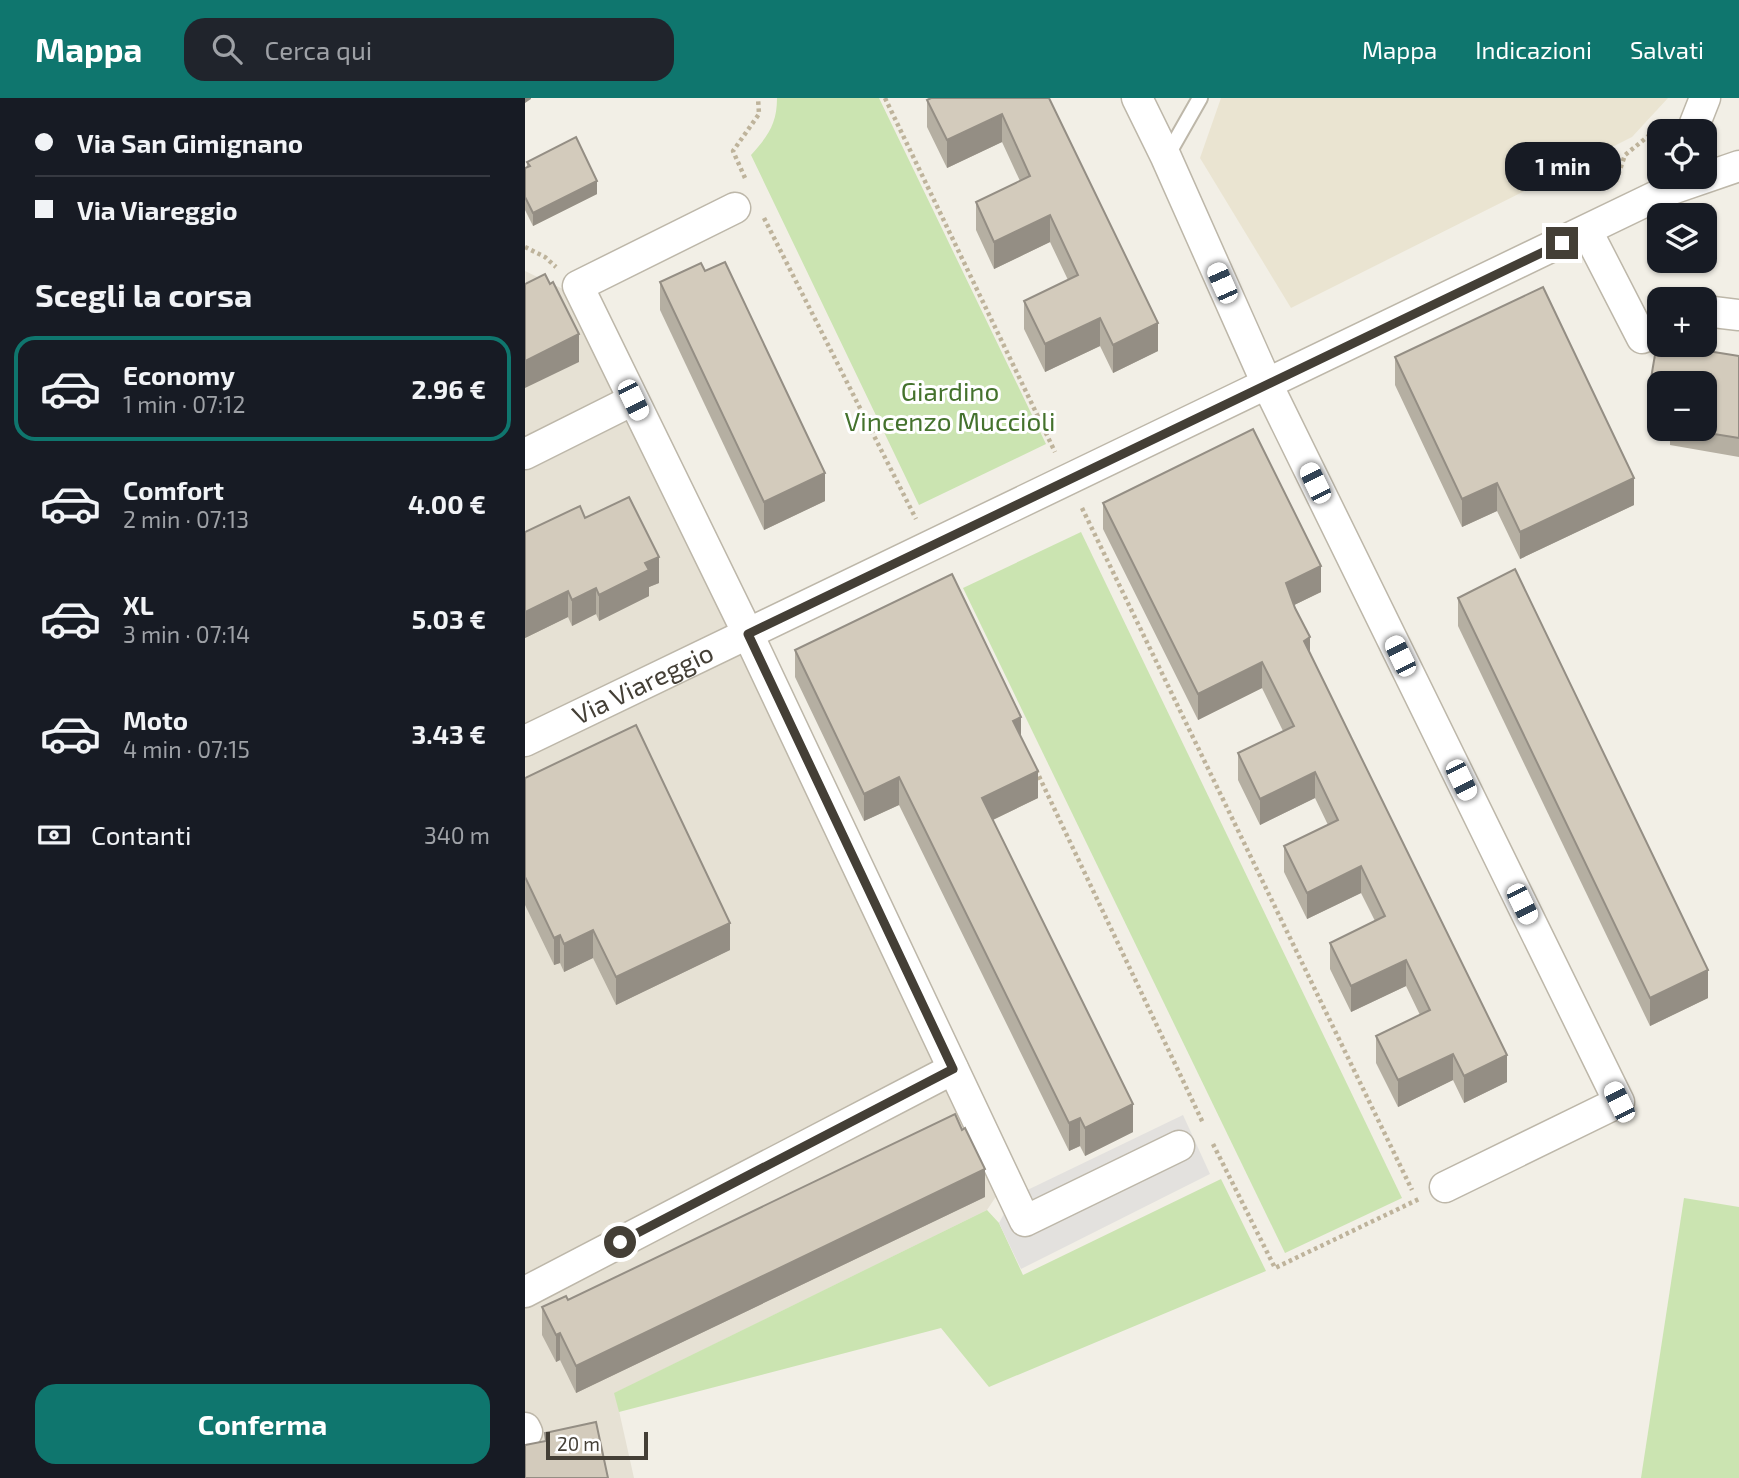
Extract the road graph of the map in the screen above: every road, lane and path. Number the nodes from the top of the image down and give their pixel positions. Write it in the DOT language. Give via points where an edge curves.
graph roads {
  1 [pos="758,98"];
  2 [pos="885,98"];
  3 [pos="1137,98"];
  4 [pos="1200,98"];
  5 [pos="1705,98"];
  6 [pos="1697,119"];
  7 [pos="1166,157"];
  8 [pos="1739,166"];
  9 [pos="1717,172"];
  10 [pos="1660,189"];
  11 [pos="748,201"];
  12 [pos="1587,231"];
  13 [pos="1717,312"];
  14 [pos="1739,315"];
  15 [pos="1647,336"];
  16 [pos="1267,384"];
  17 [pos="633,400"];
  18 [pos="525,454"];
  19 [pos="1068,479"];
  20 [pos="930,546"];
  21 [pos="748,634"];
  22 [pos="525,741"];
  23 [pos="1030,758"];
  24 [pos="953,1069"];
  25 [pos="1179,1146"];
  26 [pos="1445,1187"];
  27 [pos="1417,1200"];
  28 [pos="525,1292"];
  1 -- 11 [label="path" via="759,114 733,152"];
  2 -- 19 [label="path"];
  3 -- 7 [label="street"];
  4 -- 7 [label="lane"];
  5 -- 6 [label="street"];
  7 -- 16 [label="street"];
  8 -- 9 [label="street, Via Viareggio"];
  10 -- 12 [label="street, Via Viareggio"];
  11 -- 17 [label="street" via="578,286"];
  11 -- 20 [label="path"];
  12 -- 15 [label="street" via="1642,338"];
  12 -- 16 [label="street, Via Viareggio"];
  13 -- 14 [label="street"];
  16 -- 19 [label="street, Via Viareggio"];
  16 -- 26 [label="street" via="1619,1102"];
  17 -- 18 [label="street"];
  17 -- 21 [label="street"];
  19 -- 20 [label="street, Via Viareggio"];
  19 -- 27 [label="path"];
  20 -- 21 [label="street, Via Viareggio"];
  21 -- 22 [label="street, Via Viareggio"];
  21 -- 24 [label="street"];
  23 -- 27 [label="path" via="1275,1268"];
  24 -- 25 [label="street" via="1025,1221"];
  24 -- 28 [label="street"];
  26 -- 27 [label="path"];
}
